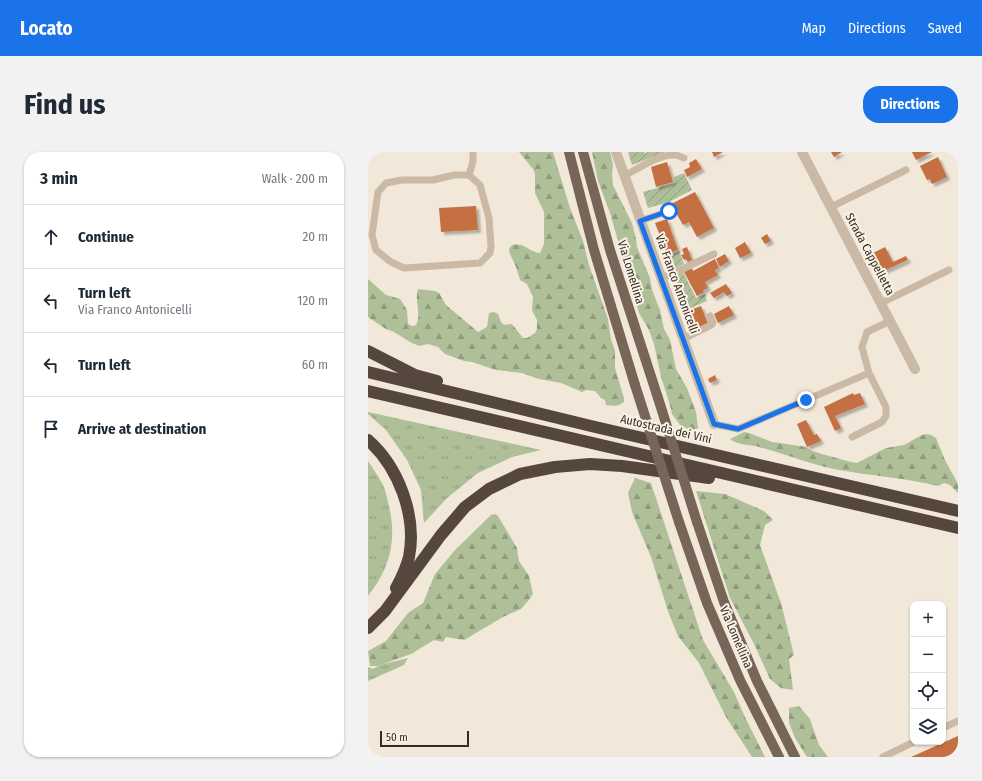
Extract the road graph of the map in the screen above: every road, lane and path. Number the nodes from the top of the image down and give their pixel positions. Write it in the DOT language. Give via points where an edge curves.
graph roads {
  1 [pos="473,152"];
  2 [pos="569,152"];
  3 [pos="583,152"];
  4 [pos="616,152"];
  5 [pos="802,152"];
  6 [pos="684,158"];
  7 [pos="906,170"];
  8 [pos="469,175"];
  9 [pos="624,176"];
  10 [pos="831,207"];
  11 [pos="669,211"];
  12 [pos="640,221"];
  13 [pos="714,254"];
  14 [pos="950,270"];
  15 [pos="661,277"];
  16 [pos="881,303"];
  17 [pos="710,316"];
  18 [pos="890,321"];
  19 [pos="683,339"];
  20 [pos="368,351"];
  21 [pos="916,369"];
  22 [pos="368,372"];
  23 [pos="869,373"];
  24 [pos="368,392"];
  25 [pos="714,424"];
  26 [pos="591,426"];
  27 [pos="852,437"];
  28 [pos="368,440"];
  29 [pos="780,488"];
  30 [pos="958,511"];
  31 [pos="958,528"];
  32 [pos="385,611"];
  33 [pos="368,628"];
  34 [pos="958,721"];
  35 [pos="946,727"];
  36 [pos="910,744"];
  37 [pos="779,757"];
  38 [pos="795,757"];
  39 [pos="883,757"];
  1 -- 8 [label="lane"];
  2 -- 37 [label="main road, Via Lomellina, bridge" via="594,250 635,385 707,603 740,680"];
  3 -- 38 [label="main road, Via Lomellina, bridge" via="610,250 697,522 730,616 757,681"];
  4 -- 9 [label="street, Via Franco Antonicelli"];
  5 -- 10 [label="street, Strada Cappelletta"];
  6 -- 9 [label="lane" via="668,155"];
  7 -- 10 [label="lane"];
  8 -- 8 [label="lane" via="386,183 378,192 372,235 376,250 404,268 480,262 490,253 489,218 480,185"];
  9 -- 12 [label="street, Via Franco Antonicelli"];
  10 -- 16 [label="street, Strada Cappelletta"];
  11 -- 12 [label="lane"];
  12 -- 15 [label="street, Via Franco Antonicelli"];
  13 -- 15 [label="lane"];
  14 -- 16 [label="lane"];
  15 -- 19 [label="street, Via Franco Antonicelli"];
  16 -- 18 [label="street, Strada Cappelletta"];
  17 -- 19 [label="lane" via="712,325"];
  18 -- 21 [label="street, Strada Cappelletta"];
  18 -- 23 [label="lane" via="867,332 862,347"];
  19 -- 25 [label="street, Via Franco Antonicelli"];
  20 -- 26 [label="highway" via="415,374 557,412"];
  22 -- 26 [label="highway, Autostrada dei Vini"];
  23 -- 25 [label="lane" via="738,429"];
  23 -- 27 [label="lane" via="886,407 886,416 882,422"];
  24 -- 29 [label="highway"];
  26 -- 30 [label="highway, Autostrada dei Vini"];
  28 -- 32 [label="highway" via="389,464 402,488 411,533 409,558"];
  29 -- 31 [label="highway"];
  29 -- 32 [label="highway" via="622,466 590,464 520,474 489,489 465,507"];
  32 -- 33 [label="highway"];
  34 -- 35 [label="lane"];
  36 -- 39 [label="lane"];
}
